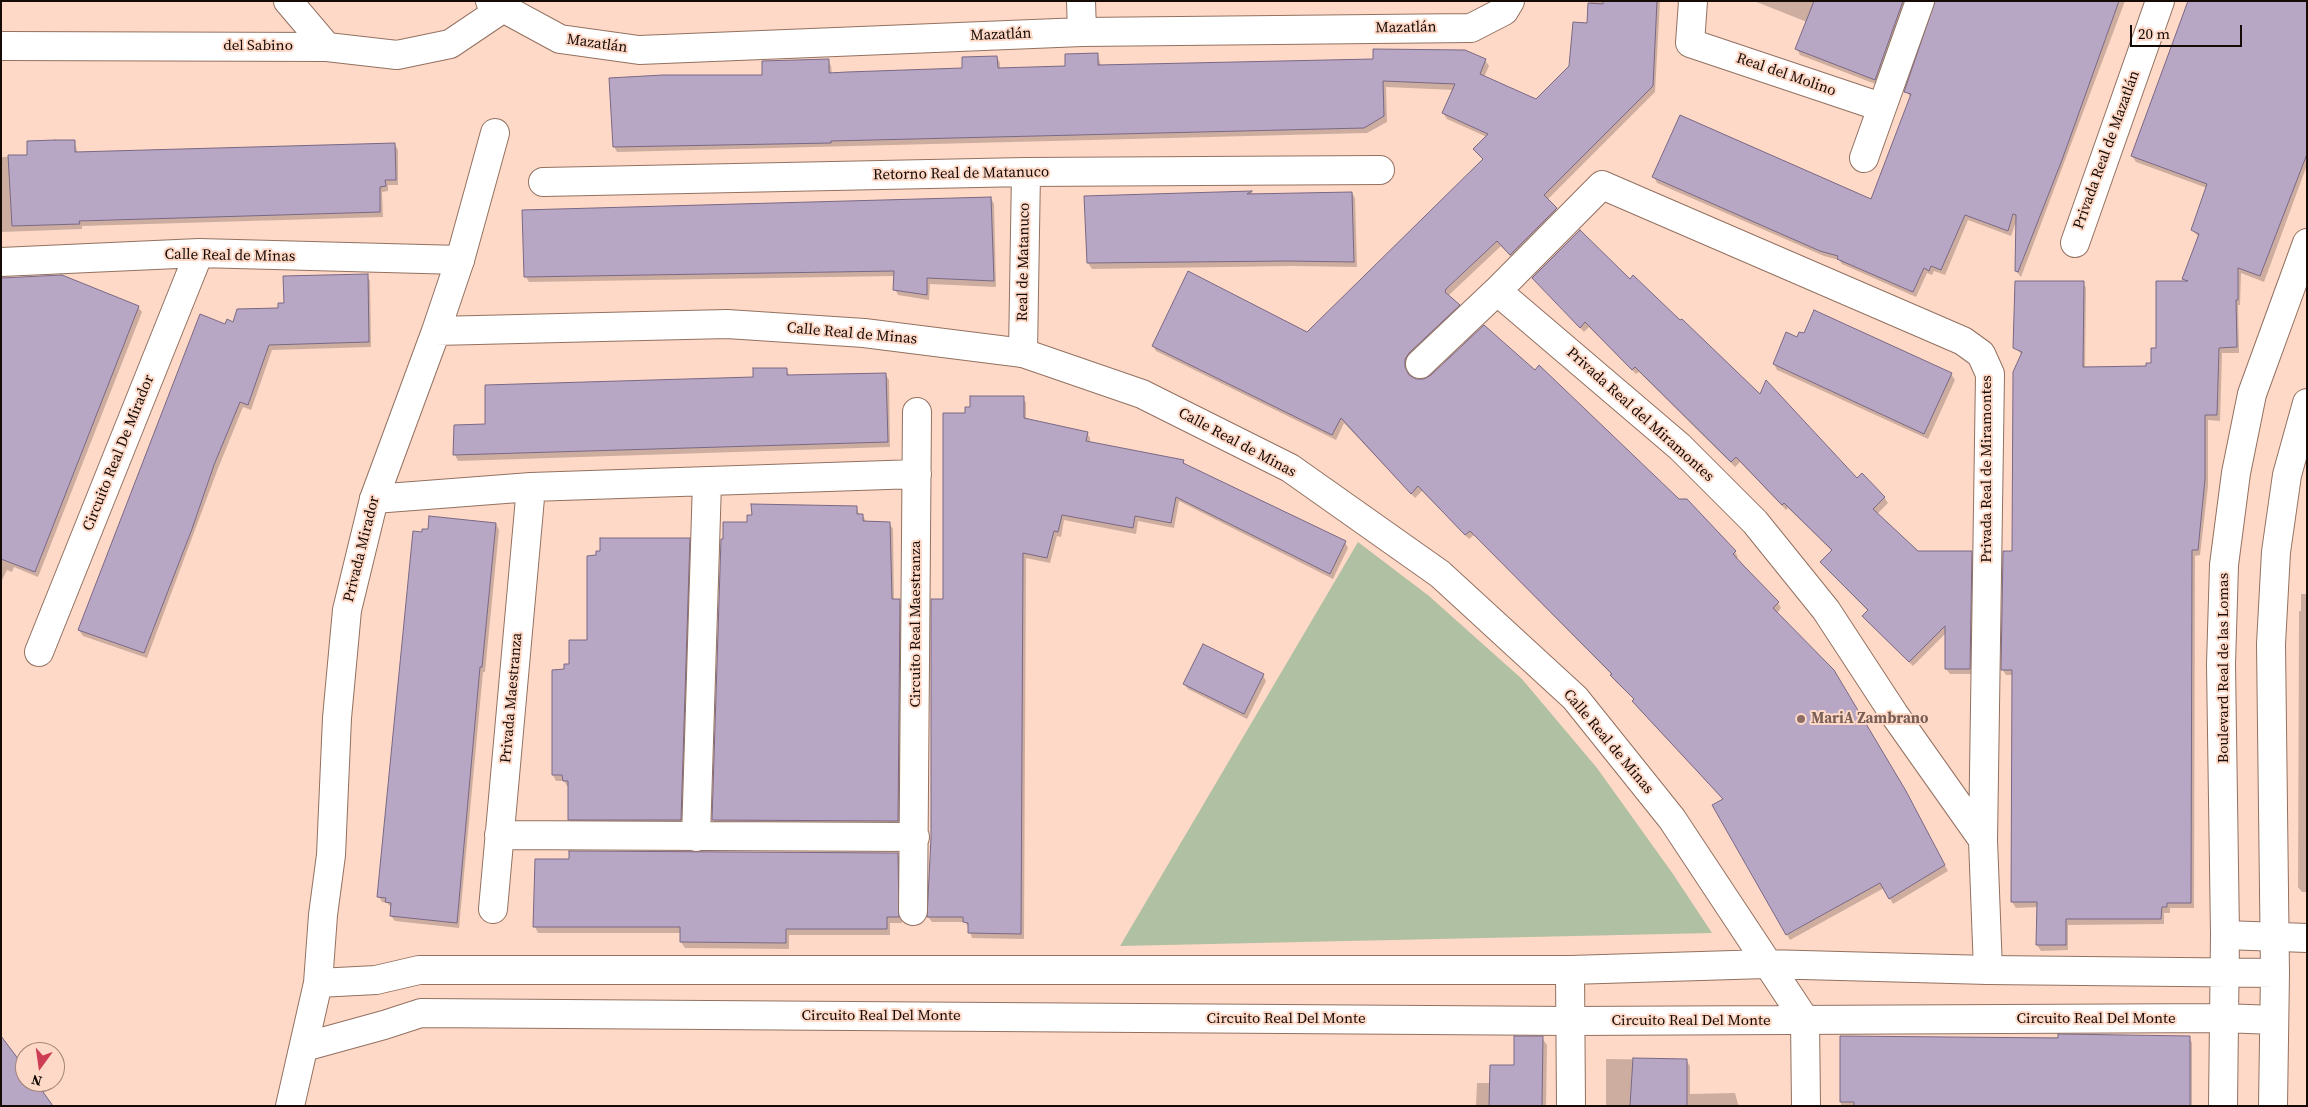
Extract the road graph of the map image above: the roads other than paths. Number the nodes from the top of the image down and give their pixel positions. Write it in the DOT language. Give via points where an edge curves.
graph roads {
  1 [pos="288,1"];
  2 [pos="1081,1"];
  3 [pos="1693,1"];
  4 [pos="1920,1"];
  5 [pos="2160,1"];
  6 [pos="499,4"];
  7 [pos="1507,6"];
  8 [pos="1082,32"];
  9 [pos="1,46"];
  10 [pos="327,47"];
  11 [pos="1881,107"];
  12 [pos="495,133"];
  13 [pos="1864,158"];
  14 [pos="1380,170"];
  15 [pos="1026,172"];
  16 [pos="543,182"];
  17 [pos="2075,243"];
  18 [pos="2307,243"];
  19 [pos="199,253"];
  20 [pos="460,260"];
  21 [pos="1,262"];
  22 [pos="1497,291"];
  23 [pos="2298,291"];
  24 [pos="436,331"];
  25 [pos="1023,353"];
  26 [pos="1420,364"];
  27 [pos="2307,403"];
  28 [pos="917,412"];
  29 [pos="917,474"];
  30 [pos="707,482"];
  31 [pos="531,487"];
  32 [pos="374,499"];
  33 [pos="39,652"];
  34 [pos="499,835"];
  35 [pos="696,837"];
  36 [pos="915,837"];
  37 [pos="1983,840"];
  38 [pos="493,909"];
  39 [pos="913,911"];
  40 [pos="2225,935"];
  41 [pos="2275,937"];
  42 [pos="2307,938"];
  43 [pos="1766,964"];
  44 [pos="1570,970"];
  45 [pos="1988,970"];
  46 [pos="2224,973"];
  47 [pos="2275,973"];
  48 [pos="318,982"];
  49 [pos="2223,1018"];
  50 [pos="1805,1020"];
  51 [pos="2274,1020"];
  52 [pos="1570,1021"];
  53 [pos="304,1047"];
  54 [pos="290,1106"];
  55 [pos="1571,1106"];
  56 [pos="1806,1106"];
  57 [pos="2224,1106"];
  58 [pos="2273,1106"];
  1 -- 10 [label="street"];
  2 -- 8 [label="street"];
  3 -- 11 [label="street, Real del Molino" via="1690,43"];
  4 -- 11 [label="street"];
  5 -- 17 [label="street, Privada Real de Mazatlán"];
  6 -- 8 [label="street, Mazatlán" via="560,39 639,50"];
  6 -- 10 [label="street, del Sabino" via="450,44 398,55"];
  7 -- 8 [label="street, Mazatlán" via="1471,28"];
  9 -- 10 [label="street, del Sabino"];
  11 -- 13 [label="street"];
  12 -- 20 [label="street, Privada Mirador"];
  14 -- 15 [label="street, Retorno Real de Matanuco"];
  15 -- 16 [label="street, Retorno Real de Matanuco"];
  15 -- 25 [label="street, Real de Matanuco"];
  18 -- 23 [label="street, Boulevard Real de las Lomas"];
  19 -- 20 [label="street, Calle Real de Minas"];
  19 -- 21 [label="street, Calle Real de Minas"];
  19 -- 33 [label="street, Circuito Real De Mirador"];
  20 -- 24 [label="street, Privada Mirador"];
  22 -- 26 [label="street"];
  22 -- 37 [label="street, Privada Real del Miramontes" via="1680,447 1755,522 1826,610"];
  22 -- 37 [label="street, Privada Real de Miramontes" via="1602,185 1963,341 1981,354 1990,374"];
  23 -- 40 [label="street, Boulevard Real de las Lomas" via="2252,394 2236,473 2224,565 2221,664"];
  24 -- 25 [label="street, Calle Real de Minas" via="727,324 864,334"];
  24 -- 32 [label="street, Privada Mirador"];
  25 -- 43 [label="street, Calle Real de Minas" via="1142,394 1290,468 1440,574 1575,698 1672,819"];
  27 -- 41 [label="street" via="2287,475 2276,552 2271,644"];
  28 -- 29 [label="street, Circuito Real Maestranza"];
  29 -- 30 [label="street"];
  29 -- 36 [label="street, Circuito Real Maestranza"];
  30 -- 31 [label="street"];
  30 -- 35 [label="street"];
  31 -- 32 [label="street"];
  31 -- 34 [label="street, Privada Maestranza"];
  32 -- 48 [label="street, Privada Mirador" via="347,610 337,718 331,855"];
  34 -- 35 [label="street"];
  34 -- 38 [label="street, Privada Maestranza"];
  35 -- 36 [label="street"];
  36 -- 39 [label="street, Circuito Real Maestranza"];
  37 -- 45 [label="street, Privada Real de Miramontes"];
  40 -- 41 [label="street"];
  40 -- 46 [label="street, Boulevard Real de las Lomas"];
  41 -- 42 [label="street"];
  41 -- 47 [label="street"];
  43 -- 44 [label="street"];
  43 -- 45 [label="street"];
  43 -- 50 [label="street, Calle Real de Minas"];
  44 -- 48 [label="street" via="419,970 376,980"];
  44 -- 52 [label="street"];
  45 -- 46 [label="street"];
  46 -- 47 [label="street"];
  46 -- 49 [label="street, Boulevard Real de las Lomas"];
  47 -- 51 [label="street"];
  48 -- 53 [label="street"];
  49 -- 50 [label="street, Circuito Real Del Monte"];
  49 -- 51 [label="street, Circuito Real Del Monte"];
  49 -- 57 [label="street, Boulevard Real de las Lomas"];
  50 -- 52 [label="street, Circuito Real Del Monte"];
  50 -- 56 [label="street"];
  51 -- 58 [label="street"];
  52 -- 53 [label="street, Circuito Real Del Monte" via="421,1013"];
  52 -- 55 [label="street"];
  53 -- 54 [label="street"];
}
